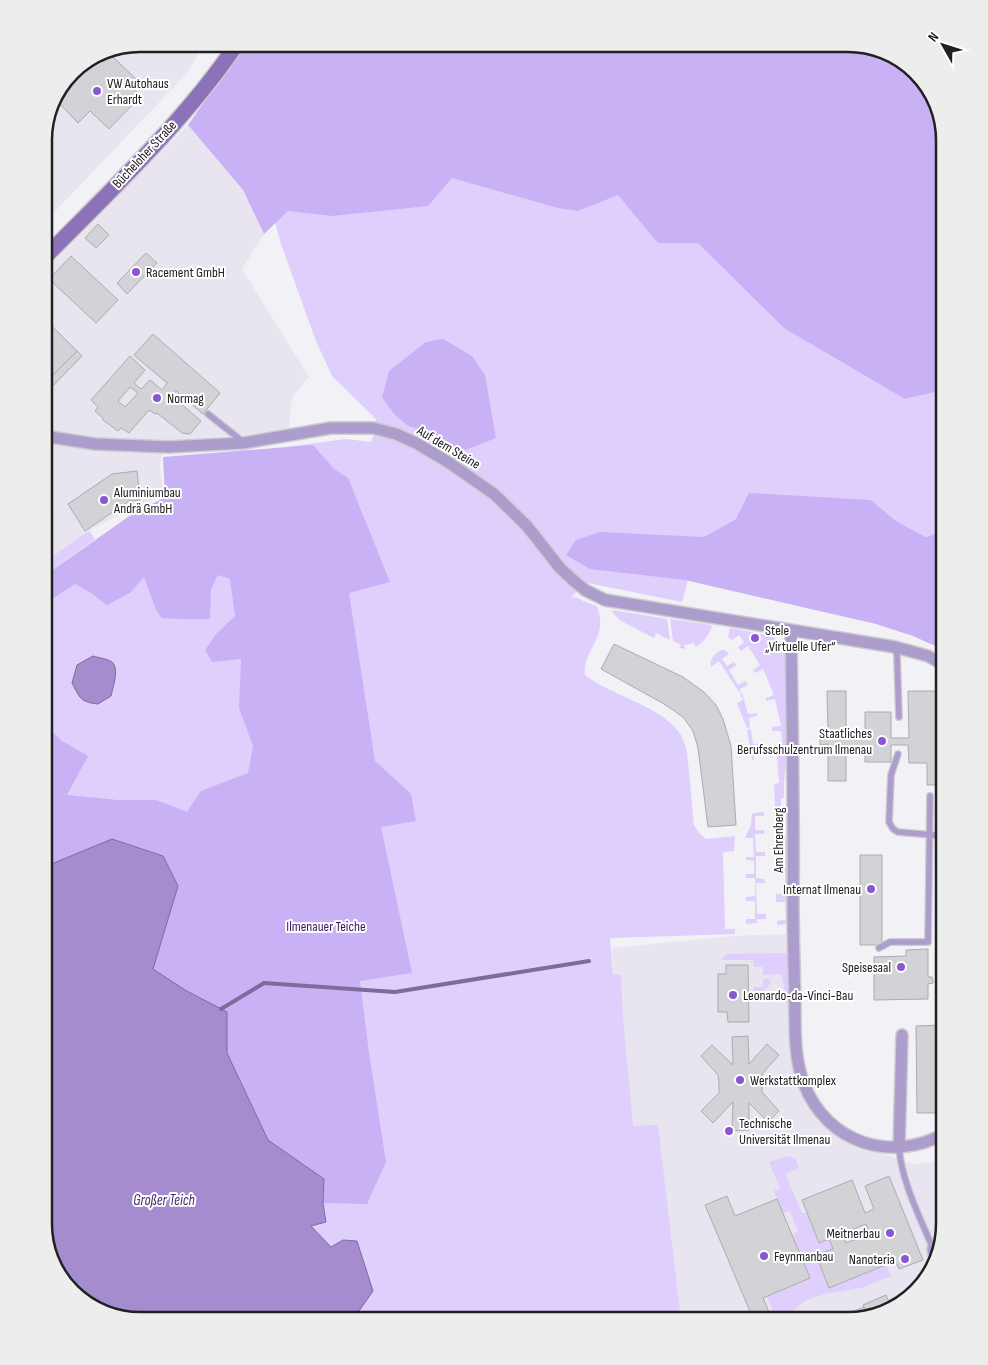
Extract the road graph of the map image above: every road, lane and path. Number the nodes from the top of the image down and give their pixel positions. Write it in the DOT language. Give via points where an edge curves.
graph roads {
  1 [pos="231,52"];
  2 [pos="53,249"];
  3 [pos="208,414"];
  4 [pos="53,437"];
  5 [pos="243,442"];
  6 [pos="791,631"];
  7 [pos="896,647"];
  8 [pos="936,660"];
  9 [pos="899,717"];
  10 [pos="898,754"];
  11 [pos="930,796"];
  12 [pos="931,836"];
  13 [pos="936,836"];
  14 [pos="879,948"];
  15 [pos="902,1035"];
  16 [pos="936,1138"];
  17 [pos="899,1148"];
  18 [pos="932,1248"];
  1 -- 2 [label="main road, Bücheloher Straße" via="180,117"];
  3 -- 5 [label="lane"];
  4 -- 5 [label="street, Auf dem Steine" via="130,447"];
  5 -- 6 [label="street, Auf dem Steine" via="331,428 373,428 396,434 448,462 494,494 527,526 560,568 594,595 605,600"];
  6 -- 7 [label="street"];
  6 -- 17 [label="street, Am Ehrenberg" via="793,948 799,1069 814,1102 835,1126 849,1137 865,1143"];
  7 -- 8 [label="street"];
  7 -- 9 [label="lane"];
  10 -- 12 [label="lane" via="891,775 889,822 898,832"];
  11 -- 12 [label="lane"];
  12 -- 13 [label="lane"];
  12 -- 14 [label="lane" via="928,942 890,942"];
  15 -- 17 [label="street"];
  16 -- 17 [label="street, Am Ehrenberg" via="919,1145"];
  17 -- 18 [label="lane" via="908,1189"];
}
